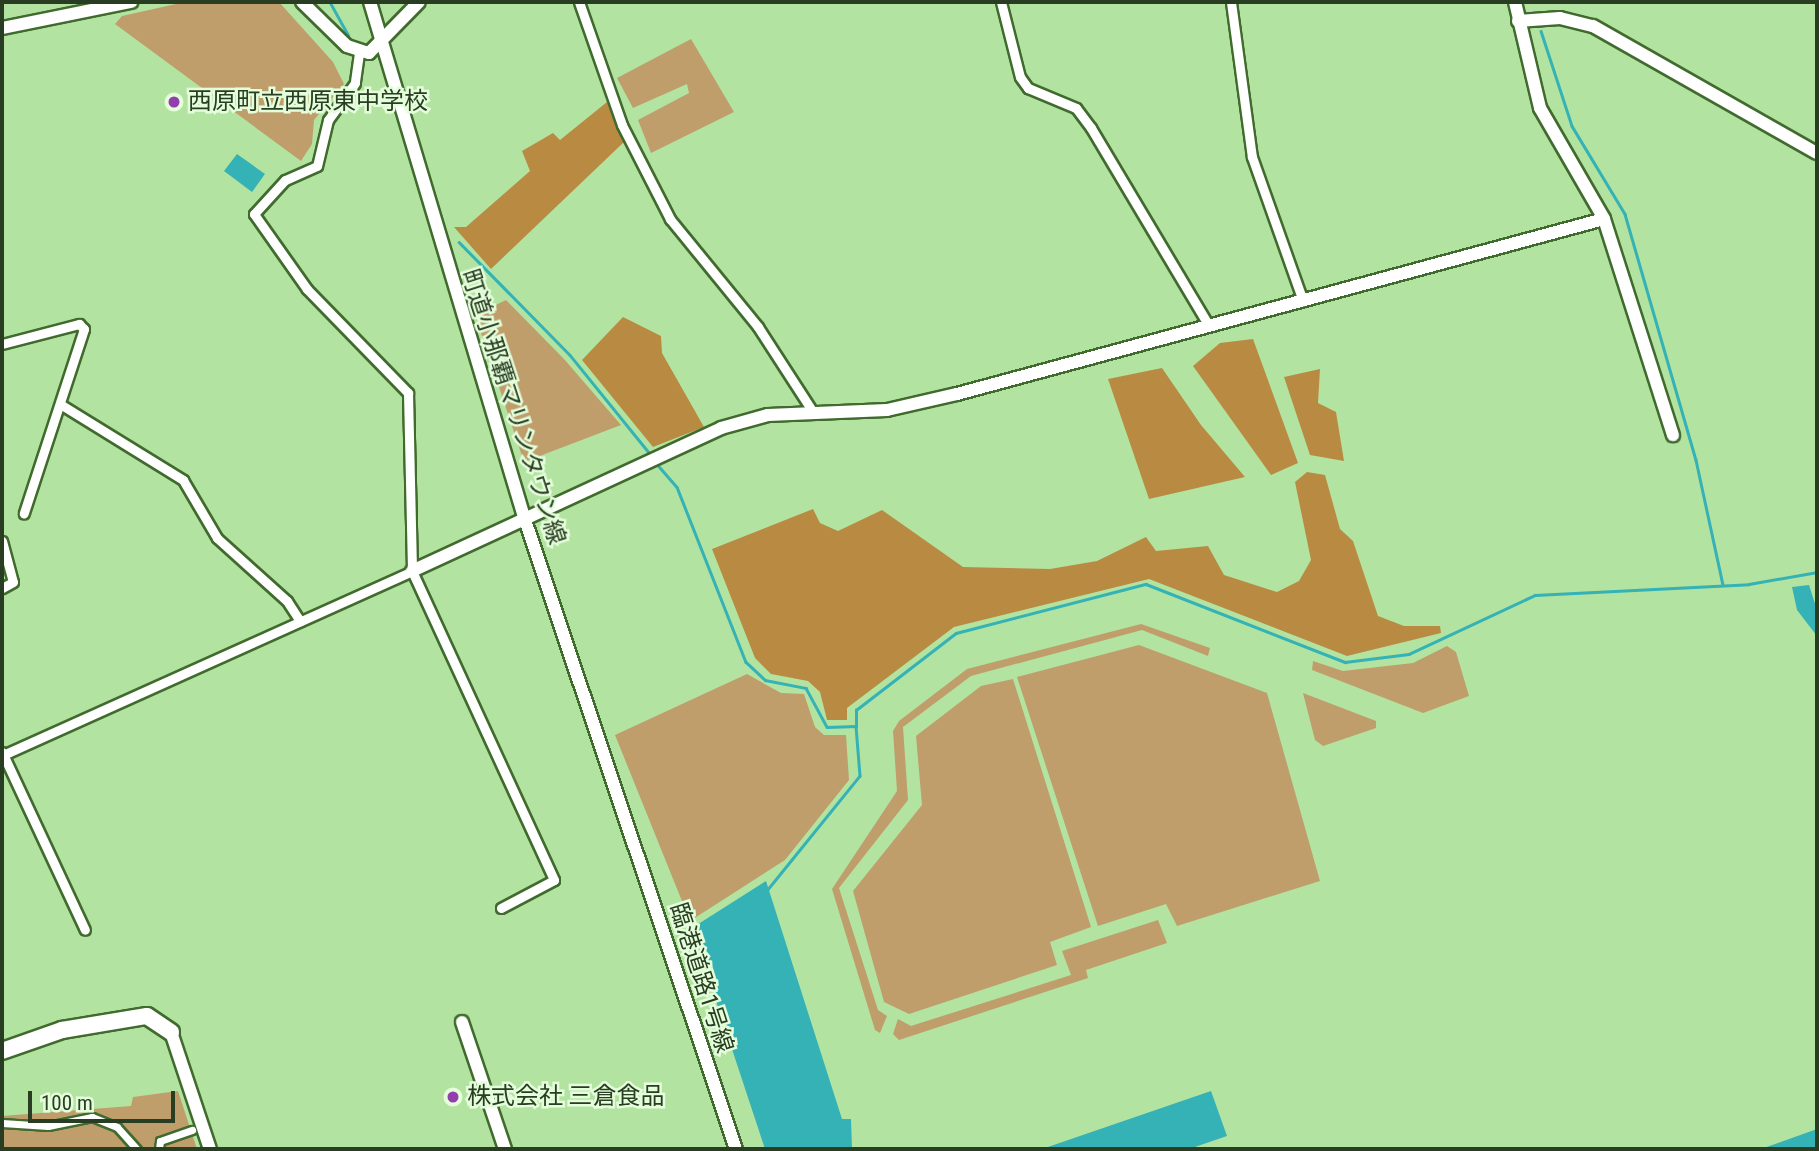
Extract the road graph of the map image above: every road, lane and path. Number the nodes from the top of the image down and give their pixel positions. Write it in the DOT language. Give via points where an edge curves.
graph roads {
  1 [pos="131,2"];
  2 [pos="302,2"];
  3 [pos="370,2"];
  4 [pos="419,2"];
  5 [pos="579,2"];
  6 [pos="1001,2"];
  7 [pos="1231,2"];
  8 [pos="1515,2"];
  9 [pos="1518,21"];
  10 [pos="2,28"];
  11 [pos="382,43"];
  12 [pos="359,53"];
  13 [pos="1817,153"];
  14 [pos="1604,219"];
  15 [pos="1303,301"];
  16 [pos="1209,326"];
  17 [pos="2,344"];
  18 [pos="60,404"];
  19 [pos="813,412"];
  20 [pos="1673,435"];
  21 [pos="24,513"];
  22 [pos="524,517"];
  23 [pos="2,541"];
  24 [pos="412,571"];
  25 [pos="2,588"];
  26 [pos="299,621"];
  27 [pos="3,753"];
  28 [pos="626,821"];
  29 [pos="501,908"];
  30 [pos="85,930"];
  31 [pos="462,1022"];
  32 [pos="171,1032"];
  33 [pos="2,1051"];
  34 [pos="2,1124"];
  35 [pos="192,1130"];
  36 [pos="137,1149"];
  37 [pos="159,1149"];
  38 [pos="210,1149"];
  39 [pos="505,1149"];
  40 [pos="736,1149"];
  1 -- 10 [label="street"];
  2 -- 12 [label="street"];
  3 -- 11 [label="street, 町道小那覇マリンタウン線"];
  4 -- 11 [label="street"];
  5 -- 19 [label="street" via="622,125 670,219 758,327"];
  6 -- 16 [label="street" via="1020,77 1028,88 1076,108"];
  7 -- 15 [label="street" via="1252,158"];
  8 -- 9 [label="street"];
  9 -- 13 [label="street" via="1560,18 1593,26"];
  9 -- 14 [label="street" via="1546,125"];
  11 -- 12 [label="street"];
  11 -- 22 [label="street, 町道小那覇マリンタウン線"];
  12 -- 24 [label="street" via="355,83 328,120 317,166 285,180 254,214 307,289 408,393"];
  14 -- 15 [label="street"];
  14 -- 20 [label="street"];
  15 -- 16 [label="street"];
  16 -- 19 [label="street" via="887,410"];
  17 -- 18 [label="street" via="79,324 84,329"];
  18 -- 21 [label="street"];
  18 -- 26 [label="street" via="183,480 217,538 287,601"];
  19 -- 22 [label="street" via="768,415 653,456"];
  22 -- 24 [label="street"];
  22 -- 28 [label="street, 町道小那覇マリンタウン線"];
  23 -- 25 [label="street" via="13,582"];
  24 -- 26 [label="street"];
  24 -- 29 [label="street" via="554,880"];
  26 -- 27 [label="street"];
  27 -- 30 [label="street"];
  28 -- 40 [label="street, 臨港道路1号線"];
  31 -- 39 [label="street"];
  32 -- 33 [label="highway" via="148,1016 62,1030"];
  32 -- 38 [label="street"];
  34 -- 36 [label="street" via="48,1126 92,1117 117,1127"];
  35 -- 37 [label="street" via="160,1141"];
}
